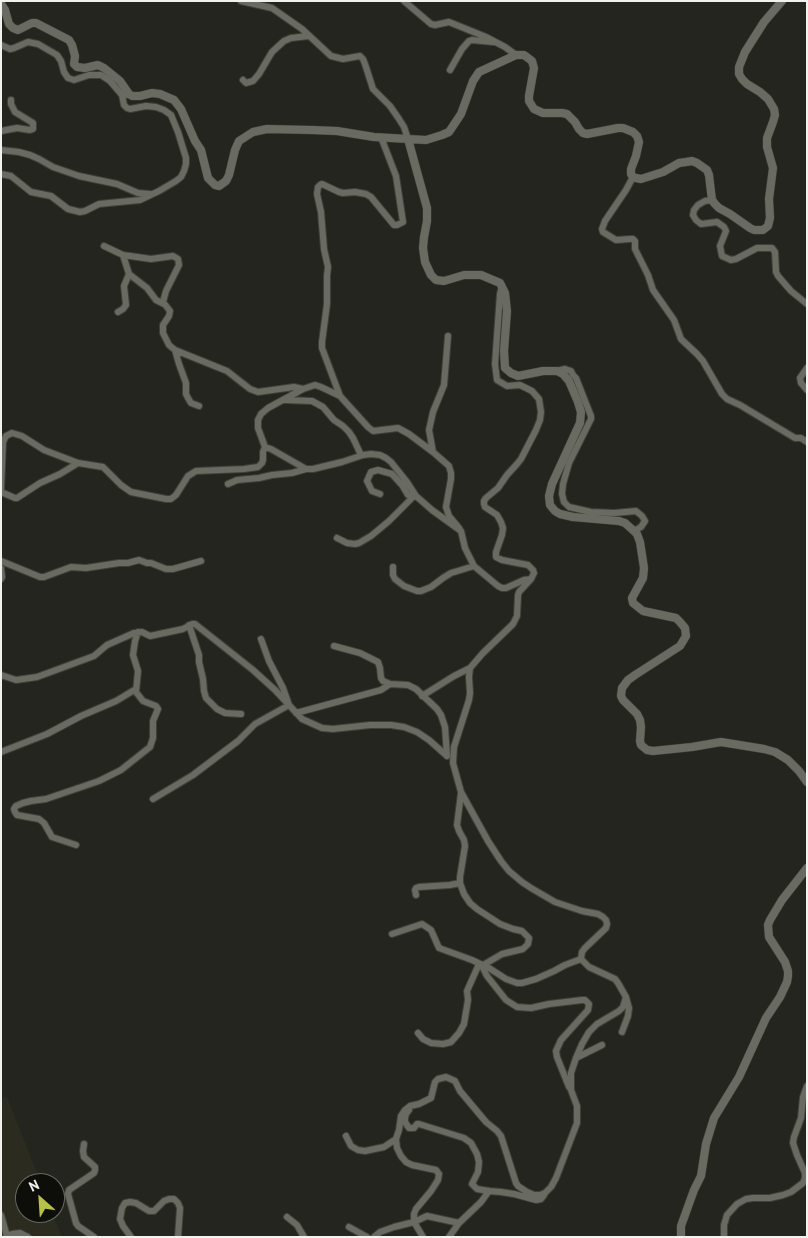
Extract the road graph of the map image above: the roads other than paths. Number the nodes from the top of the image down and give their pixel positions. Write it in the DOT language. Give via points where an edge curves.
graph roads {
  1 [pos="240,1"];
  2 [pos="404,1"];
  3 [pos="782,1"];
  4 [pos="1,4"];
  5 [pos="309,36"];
  6 [pos="494,42"];
  7 [pos="1,45"];
  8 [pos="516,55"];
  9 [pos="450,70"];
  10 [pos="243,80"];
  11 [pos="126,95"];
  12 [pos="11,100"];
  13 [pos="1,131"];
  14 [pos="381,138"];
  15 [pos="408,139"];
  16 [pos="1,150"];
  17 [pos="1,174"];
  18 [pos="633,177"];
  19 [pos="154,194"];
  20 [pos="712,200"];
  21 [pos="104,246"];
  22 [pos="123,255"];
  23 [pos="129,274"];
  24 [pos="502,286"];
  25 [pos="164,304"];
  26 [pos="807,304"];
  27 [pos="118,312"];
  28 [pos="448,336"];
  29 [pos="175,350"];
  30 [pos="807,368"];
  31 [pos="557,370"];
  32 [pos="303,389"];
  33 [pos="807,390"];
  34 [pos="340,396"];
  35 [pos="284,400"];
  36 [pos="199,406"];
  37 [pos="2,442"];
  38 [pos="807,442"];
  39 [pos="264,447"];
  40 [pos="433,452"];
  41 [pos="361,455"];
  42 [pos="78,463"];
  43 [pos="306,469"];
  44 [pos="228,484"];
  45 [pos="1,491"];
  46 [pos="380,494"];
  47 [pos="414,496"];
  48 [pos="461,531"];
  49 [pos="634,531"];
  50 [pos="337,538"];
  51 [pos="1,561"];
  52 [pos="201,561"];
  53 [pos="474,566"];
  54 [pos="393,567"];
  55 [pos="1,568"];
  56 [pos="1,579"];
  57 [pos="531,579"];
  58 [pos="189,625"];
  59 [pos="138,632"];
  60 [pos="261,639"];
  61 [pos="334,646"];
  62 [pos="470,668"];
  63 [pos="1,675"];
  64 [pos="390,684"];
  65 [pos="136,689"];
  66 [pos="422,696"];
  67 [pos="289,705"];
  68 [pos="296,713"];
  69 [pos="241,714"];
  70 [pos="1,752"];
  71 [pos="447,756"];
  72 [pos="453,763"];
  73 [pos="807,782"];
  74 [pos="461,792"];
  75 [pos="154,799"];
  76 [pos="76,845"];
  77 [pos="807,868"];
  78 [pos="460,883"];
  79 [pos="416,895"];
  80 [pos="392,934"];
  81 [pos="581,959"];
  82 [pos="481,965"];
  83 [pos="626,998"];
  84 [pos="622,1032"];
  85 [pos="418,1033"];
  86 [pos="602,1045"];
  87 [pos="576,1058"];
  88 [pos="807,1086"];
  89 [pos="571,1090"];
  90 [pos="419,1104"];
  91 [pos="346,1136"];
  92 [pos="396,1139"];
  93 [pos="84,1144"];
  94 [pos="489,1192"];
  95 [pos="545,1193"];
  96 [pos="1,1215"];
  97 [pos="287,1217"];
  98 [pos="414,1222"];
  99 [pos="459,1223"];
  100 [pos="349,1227"];
  101 [pos="6,1236"];
  102 [pos="28,1237"];
  103 [pos="94,1237"];
  104 [pos="131,1237"];
  105 [pos="178,1237"];
  106 [pos="304,1237"];
  107 [pos="367,1237"];
  108 [pos="374,1237"];
  109 [pos="423,1237"];
  110 [pos="449,1237"];
  111 [pos="681,1237"];
  112 [pos="724,1237"];
  1 -- 5 [label="street" via="272,8"];
  2 -- 6 [label="street" via="430,24 449,22"];
  3 -- 20 [label="street" via="764,22 739,68 742,79 768,99 775,114 767,138 773,168 768,226 754,230"];
  4 -- 11 [label="street" via="13,28 18,30 36,23 69,40 77,67 104,68 120,81"];
  5 -- 10 [label="street" via="284,41 272,52 253,81 246,83"];
  5 -- 15 [label="street" via="331,56 343,59 360,56 363,59 373,89 399,118"];
  6 -- 8 [label="street"];
  6 -- 9 [label="street" via="469,41"];
  7 -- 11 [label="street" via="14,48 28,42 38,44 57,55 68,78 74,80 101,75"];
  8 -- 15 [label="street" via="479,72 461,114 449,132 426,140"];
  8 -- 18 [label="street" via="528,56 534,64 529,101 534,109 543,113 567,114 583,133 623,128 637,136 639,142 630,169"];
  11 -- 14 [label="street" via="135,97 152,93 174,100 201,150 208,178 219,186 229,175 237,145 253,132 266,129 337,131"];
  11 -- 19 [label="street" via="124,105 127,108 154,106 168,112 186,158 181,177"];
  12 -- 13 [label="street" via="15,112 33,123 33,128"];
  14 -- 15 [label="street"];
  14 -- 34 [label="street" via="396,176 402,222 394,225 366,194 343,193 322,184 317,190 328,267 322,342"];
  15 -- 24 [label="street" via="427,208 423,248 431,276 444,281 464,275 481,275"];
  16 -- 19 [label="street" via="30,155 79,176 117,184 138,193"];
  17 -- 19 [label="street" via="11,176 31,192 51,196 68,209 80,212 99,204 135,200"];
  18 -- 20 [label="street" via="641,179 679,163 697,163 707,170"];
  18 -- 38 [label="street" via="605,221 603,232 616,240 635,241 635,249 653,290 674,320 681,339 698,354 722,394"];
  20 -- 26 [label="street" via="698,205 693,215 701,224 717,222 724,227 726,231 720,246 722,256 731,260 757,248 772,248 778,276"];
  21 -- 22 [label="street"];
  22 -- 23 [label="street"];
  22 -- 25 [label="street" via="152,259 176,257 179,265 164,295"];
  23 -- 25 [label="street"];
  23 -- 27 [label="street" via="124,286 126,305"];
  24 -- 31 [label="street" via="507,311 505,368 518,376"];
  24 -- 57 [label="street" via="495,364 497,380 507,386 520,385 532,391 539,399 541,412 521,459 484,504 497,516 503,528 496,557 528,565 534,573"];
  25 -- 29 [label="street" via="170,311 163,333"];
  28 -- 40 [label="street" via="444,385 429,430"];
  29 -- 32 [label="street" via="227,371 258,392 294,387"];
  29 -- 36 [label="street" via="186,382 186,394 192,403"];
  30 -- 33 [label="street" via="800,378"];
  31 -- 49 [label="street" via="571,386 580,407 581,419 552,484 550,505 560,514 619,521"];
  31 -- 49 [label="street" via="570,371 576,378 592,416 569,463 563,484 564,502 569,507 591,512 636,512 645,521"];
  32 -- 34 [label="street" via="315,385"];
  32 -- 35 [label="street"];
  34 -- 40 [label="street" via="373,431 398,428"];
  35 -- 39 [label="street" via="268,408 258,420"];
  35 -- 41 [label="street" via="318,404 349,432"];
  37 -- 42 [label="street" via="9,434 16,434 44,450"];
  37 -- 45 [label="street"];
  39 -- 42 [label="street" via="263,460 258,467 196,471 169,500 131,492 104,467"];
  39 -- 43 [label="street"];
  40 -- 48 [label="street" via="450,469 446,507"];
  41 -- 43 [label="street"];
  41 -- 47 [label="street" via="386,458 396,467"];
  42 -- 45 [label="street" via="17,498"];
  43 -- 44 [label="street"];
  46 -- 47 [label="street" via="372,491 367,481 371,472 381,470 392,474 408,495"];
  47 -- 48 [label="street"];
  47 -- 50 [label="street" via="389,521 359,543 347,543"];
  48 -- 53 [label="street"];
  49 -- 73 [label="street" via="640,542 644,568 633,603 643,611 676,618 686,632 680,646 628,680 622,688 621,696 640,720 641,745 652,750 721,742 764,749 788,760"];
  51 -- 52 [label="street" via="40,577 71,567 86,568 140,560 166,569"];
  53 -- 54 [label="street" via="451,573 422,591 404,586 395,579"];
  53 -- 57 [label="street" via="502,588"];
  55 -- 56 [label="street"];
  57 -- 62 [label="street" via="518,595 517,616 513,624"];
  58 -- 59 [label="street" via="150,636"];
  58 -- 67 [label="street" via="195,624 204,630"];
  58 -- 69 [label="street" via="199,655 206,698 217,709"];
  59 -- 63 [label="street" via="107,645 88,659 37,677 16,680"];
  59 -- 65 [label="street" via="133,654 138,671"];
  60 -- 67 [label="street"];
  61 -- 64 [label="street" via="378,662 381,678"];
  62 -- 66 [label="street"];
  62 -- 72 [label="street" via="469,700 454,748"];
  64 -- 66 [label="street" via="408,685"];
  64 -- 68 [label="street" via="381,690"];
  65 -- 70 [label="street" via="47,734"];
  65 -- 76 [label="street" via="140,698 158,709 153,721 152,742 147,750 121,770 99,781 14,808 17,815 39,819 52,837"];
  66 -- 71 [label="street" via="441,715"];
  67 -- 68 [label="street"];
  67 -- 75 [label="street" via="256,724 193,775"];
  68 -- 71 [label="street" via="322,728 361,725 404,727 429,740"];
  71 -- 72 [label="street"];
  72 -- 74 [label="street"];
  74 -- 78 [label="street" via="457,825 464,840"];
  74 -- 81 [label="street" via="501,861 515,877 555,902 598,914 606,920 606,928 585,948"];
  77 -- 111 [label="street" via="770,920 769,937 785,962 787,982 766,1018 739,1077 714,1118 701,1176 681,1226"];
  78 -- 79 [label="street" via="419,887 415,890"];
  78 -- 82 [label="street" via="467,899 477,909 500,924 522,931 529,938 523,949 502,954"];
  80 -- 82 [label="street" via="422,924 431,930 439,948"];
  81 -- 82 [label="street" via="522,983 512,982"];
  81 -- 83 [label="street" via="589,967 614,978"];
  82 -- 85 [label="street" via="467,991 464,1024 451,1042 431,1043"];
  82 -- 89 [label="street" via="498,991 517,1006 530,1008 582,1000 589,1004 588,1010 561,1040 556,1051"];
  83 -- 84 [label="street" via="629,1008"];
  83 -- 87 [label="street" via="619,1012 589,1032"];
  86 -- 87 [label="street"];
  87 -- 89 [label="street" via="571,1073"];
  88 -- 112 [label="street" via="793,1144 805,1173 803,1183 783,1196 753,1198 737,1204 727,1215"];
  89 -- 95 [label="street" via="577,1106 577,1124 556,1178"];
  90 -- 92 [label="street" via="408,1107 403,1113"];
  90 -- 94 [label="street" via="406,1114 405,1122 409,1128 420,1124 468,1140 477,1154 479,1166 472,1184"];
  90 -- 95 [label="street" via="431,1098 438,1079 455,1080 460,1091 501,1136 518,1186 534,1195"];
  91 -- 92 [label="street" via="351,1146 365,1151 384,1147"];
  92 -- 98 [label="street" via="397,1148 406,1162 436,1170 439,1174 431,1191 416,1209"];
  93 -- 103 [label="street" via="84,1156 95,1170 68,1194 76,1223"];
  94 -- 95 [label="street" via="536,1200"];
  94 -- 99 [label="street"];
  96 -- 101 [label="street"];
  97 -- 106 [label="street"];
  98 -- 99 [label="street" via="427,1216"];
  98 -- 108 [label="street" via="380,1232"];
  98 -- 109 [label="street"];
  99 -- 110 [label="street"];
  100 -- 107 [label="street"];
  101 -- 102 [label="street" via="20,1232"];
  104 -- 105 [label="street" via="120,1219 125,1203 136,1203 154,1211 169,1199 174,1199 180,1208"];
}
